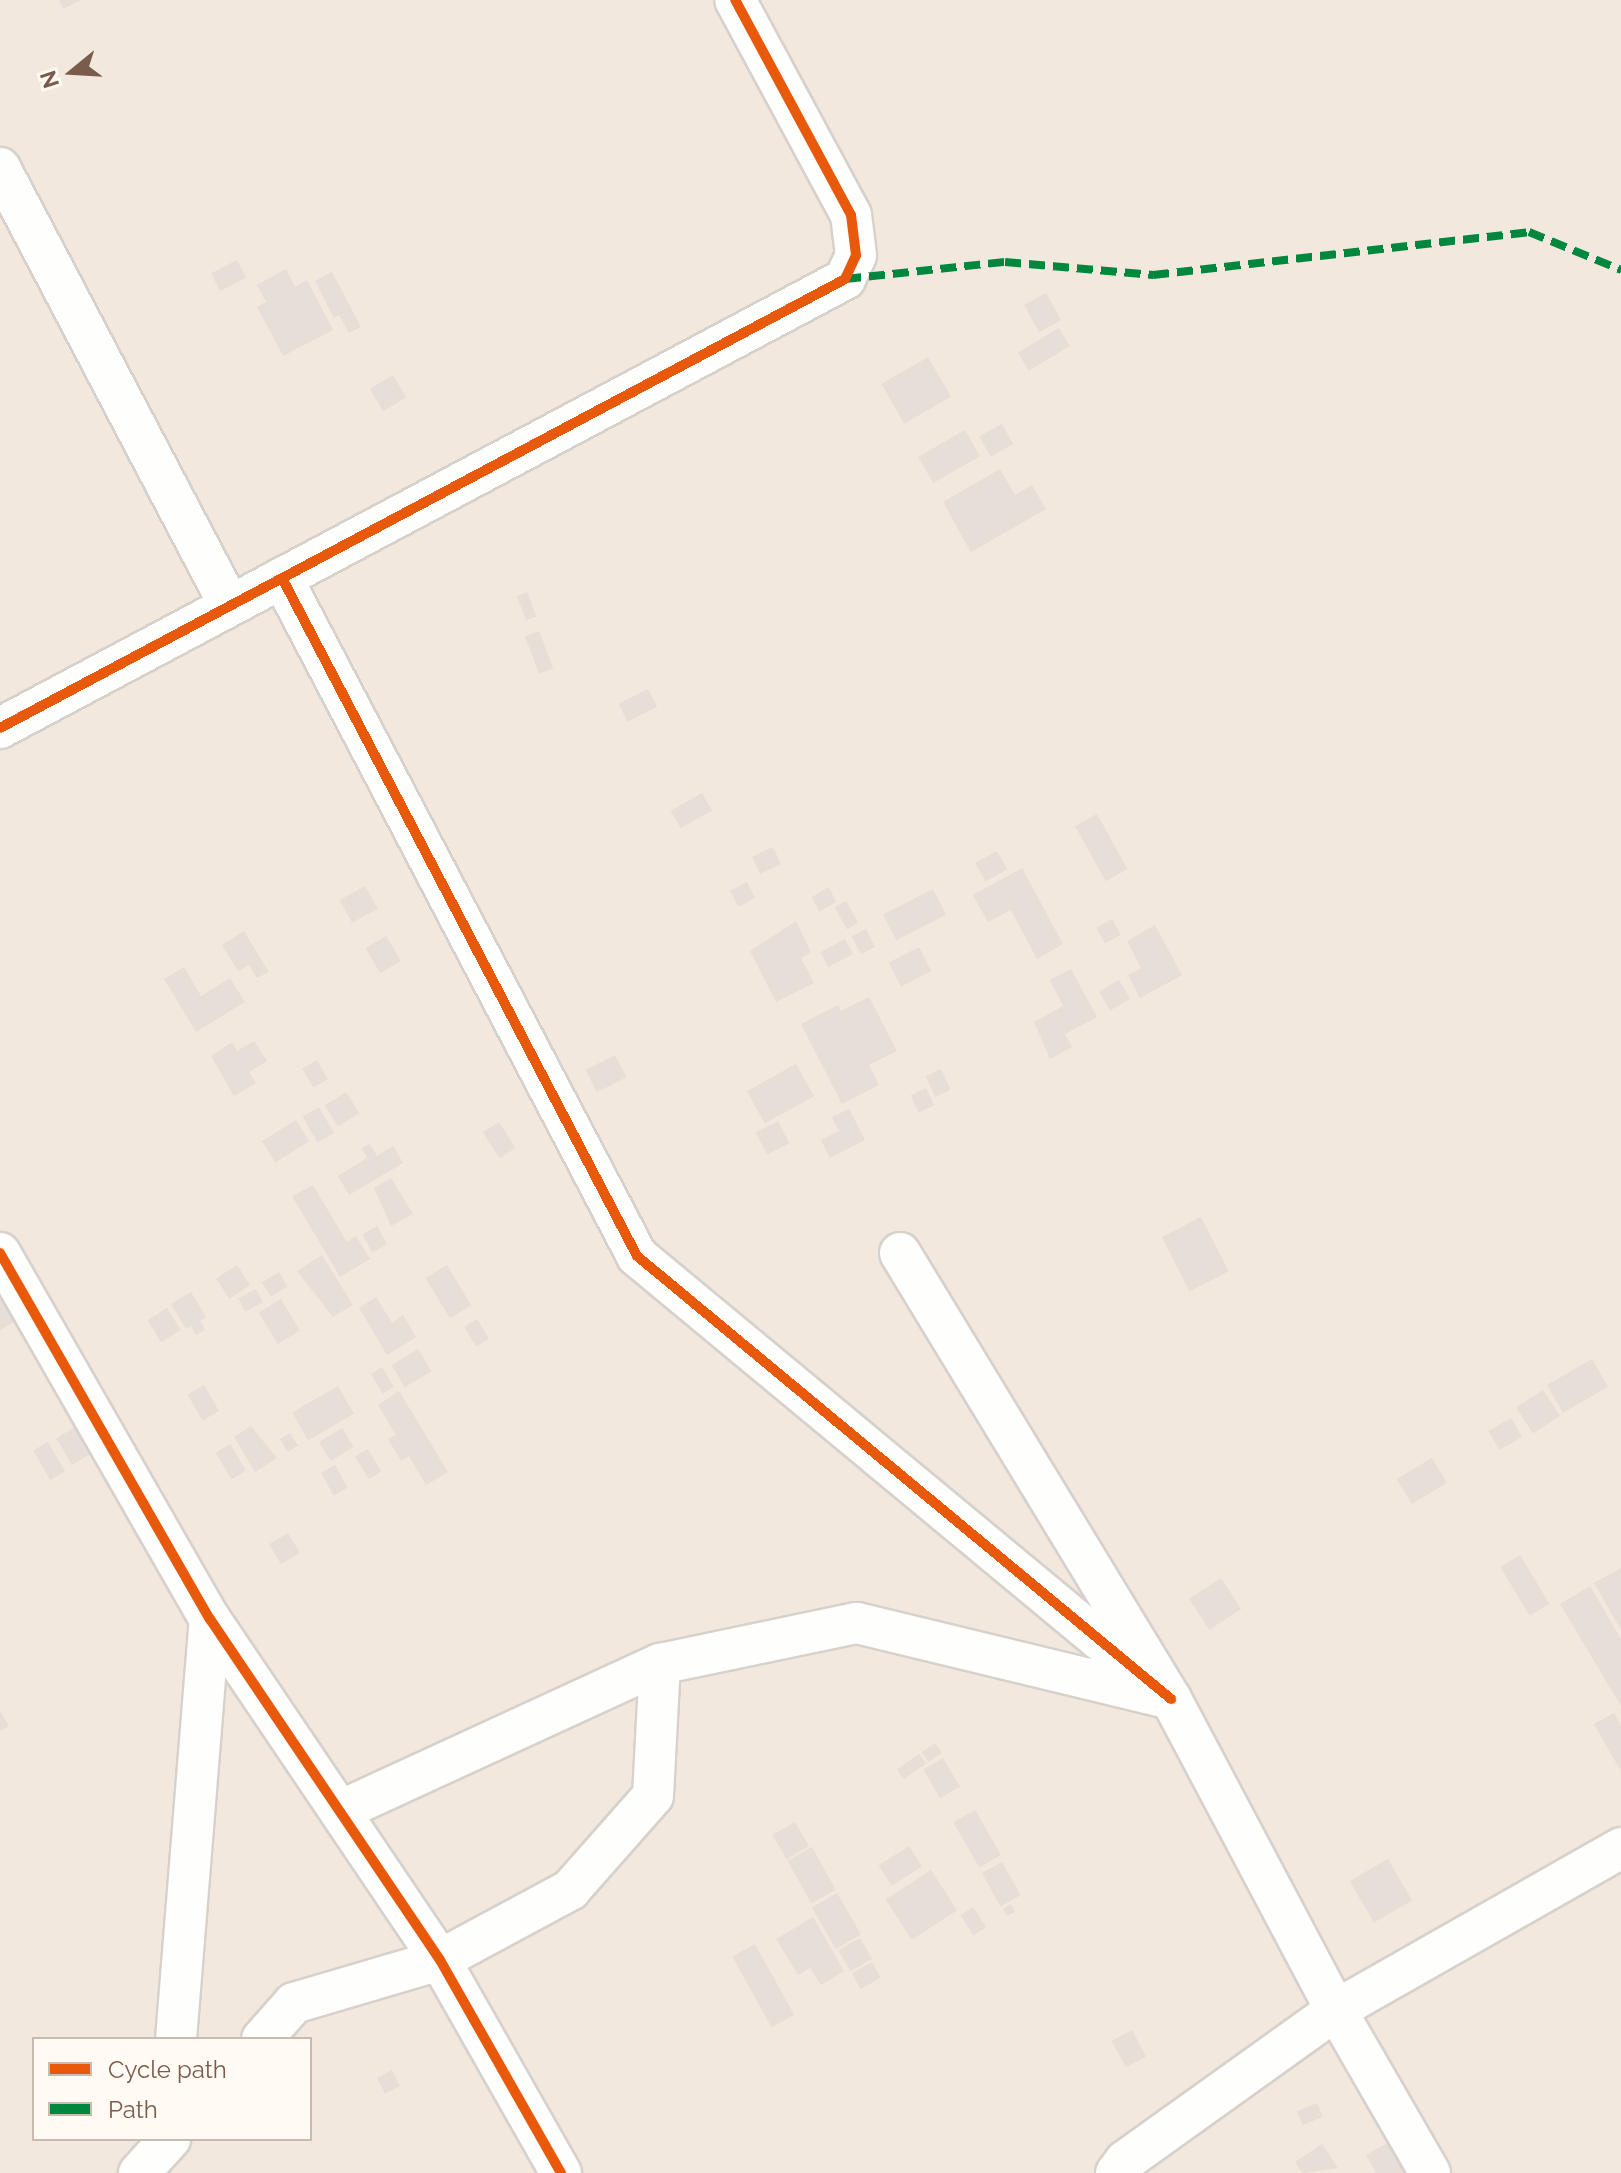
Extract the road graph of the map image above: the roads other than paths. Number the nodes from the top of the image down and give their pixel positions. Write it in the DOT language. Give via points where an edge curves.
graph roads {
  1 [pos="735,0"];
  2 [pos="0,168"];
  3 [pos="282,578"];
  4 [pos="229,605"];
  5 [pos="0,728"];
  6 [pos="0,1253"];
  7 [pos="900,1253"];
  8 [pos="210,1619"];
  9 [pos="660,1664"];
  10 [pos="1171,1699"];
  11 [pos="342,1810"];
  12 [pos="1621,1848"];
  13 [pos="440,1960"];
  14 [pos="1336,2010"];
  15 [pos="176,2037"];
  16 [pos="264,2037"];
  17 [pos="166,2148"];
  18 [pos="139,2173"];
  19 [pos="561,2173"];
  20 [pos="1116,2173"];
  21 [pos="1430,2173"];
  1 -- 3 [label="street" via="851,215 856,255 845,279"];
  2 -- 4 [label="street"];
  3 -- 4 [label="street"];
  3 -- 10 [label="street" via="637,1256"];
  4 -- 5 [label="street"];
  6 -- 8 [label="street"];
  7 -- 10 [label="street"];
  8 -- 11 [label="street"];
  8 -- 15 [label="street"];
  9 -- 10 [label="street" via="857,1623"];
  9 -- 11 [label="street"];
  9 -- 13 [label="street" via="653,1796 570,1890"];
  10 -- 14 [label="street"];
  11 -- 13 [label="street"];
  12 -- 14 [label="street"];
  13 -- 16 [label="street" via="294,2003"];
  13 -- 19 [label="street"];
  14 -- 20 [label="street" via="1125,2161"];
  14 -- 21 [label="street"];
  17 -- 18 [label="street"];
}
